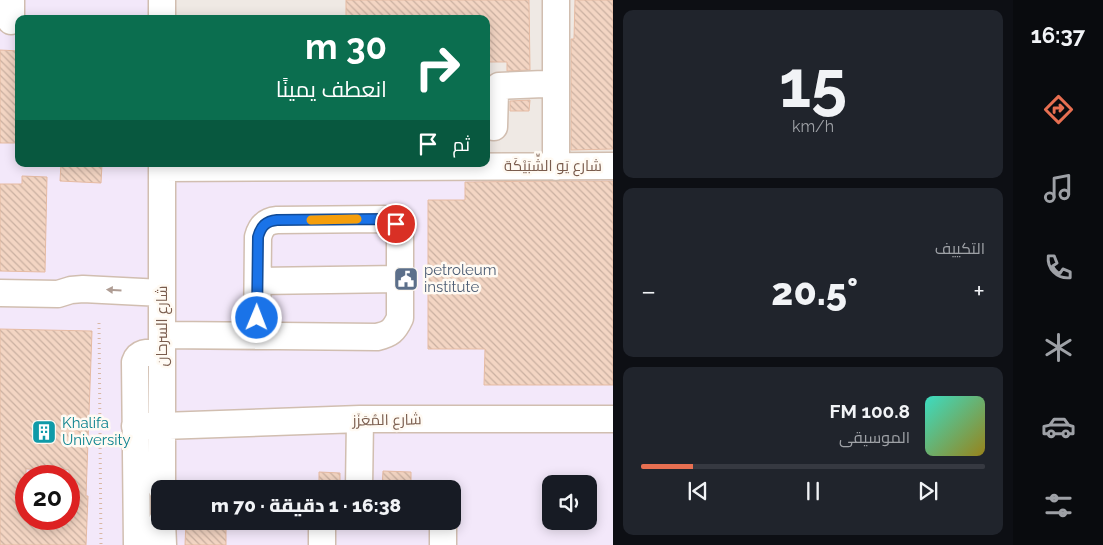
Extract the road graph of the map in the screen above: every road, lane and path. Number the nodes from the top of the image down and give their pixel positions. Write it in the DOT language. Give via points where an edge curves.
graph roads {
  1 [pos="162,0"];
  2 [pos="544,0"];
  3 [pos="556,0"];
  4 [pos="162,15"];
  5 [pos="548,87"];
  6 [pos="492,114"];
  7 [pos="490,154"];
  8 [pos="613,154"];
  9 [pos="550,160"];
  10 [pos="490,163"];
  11 [pos="613,166"];
  12 [pos="162,167"];
  13 [pos="400,279"];
  14 [pos="258,281"];
  15 [pos="0,293"];
  16 [pos="162,301"];
  17 [pos="99,323"];
  18 [pos="256,336"];
  19 [pos="162,344"];
  20 [pos="613,418"];
  21 [pos="360,419"];
  22 [pos="135,426"];
  23 [pos="162,426"];
  24 [pos="162,480"];
  25 [pos="359,480"];
  26 [pos="148,494"];
  27 [pos="162,530"];
  28 [pos="322,530"];
  29 [pos="443,530"];
  30 [pos="101,545"];
  31 [pos="137,545"];
  32 [pos="163,545"];
  33 [pos="322,545"];
  34 [pos="443,545"];
  1 -- 4 [label="street"];
  2 -- 5 [label="street"];
  3 -- 5 [label="street"];
  5 -- 6 [label="street" via="499,86"];
  5 -- 9 [label="street"];
  7 -- 9 [label="street, شارع يَو الشِّبَيْكَة"];
  8 -- 9 [label="street, شارع يَو الشِّبَيْكَة"];
  9 -- 10 [label="street, شارع يَو الشِّبَيْكَة"];
  9 -- 11 [label="street, شارع يَو الشِّبَيْكَة"];
  12 -- 16 [label="street, شارع السرحان"];
  13 -- 14 [label="street"];
  13 -- 14 [label="street" via="400,230 391,220 277,220 264,224 260,230"];
  13 -- 18 [label="street" via="400,318 396,328 387,335 377,338"];
  14 -- 18 [label="street"];
  15 -- 16 [label="street" via="58,294 80,304"];
  16 -- 19 [label="street, شارع السرحان"];
  17 -- 30 [label="path"];
  18 -- 19 [label="street"];
  19 -- 22 [label="street" via="138,355 134,362"];
  19 -- 23 [label="street, شارع السرحان"];
  20 -- 21 [label="street, شارع المُعَزَز"];
  21 -- 23 [label="street, شارع المُعَزَز"];
  21 -- 25 [label="street"];
  22 -- 23 [label="street, شارع المُعَزَز"];
  22 -- 26 [label="street"];
  23 -- 24 [label="street, شارع السرحان"];
  26 -- 31 [label="street"];
  27 -- 32 [label="street"];
  28 -- 33 [label="street"];
  29 -- 34 [label="street"];
}
